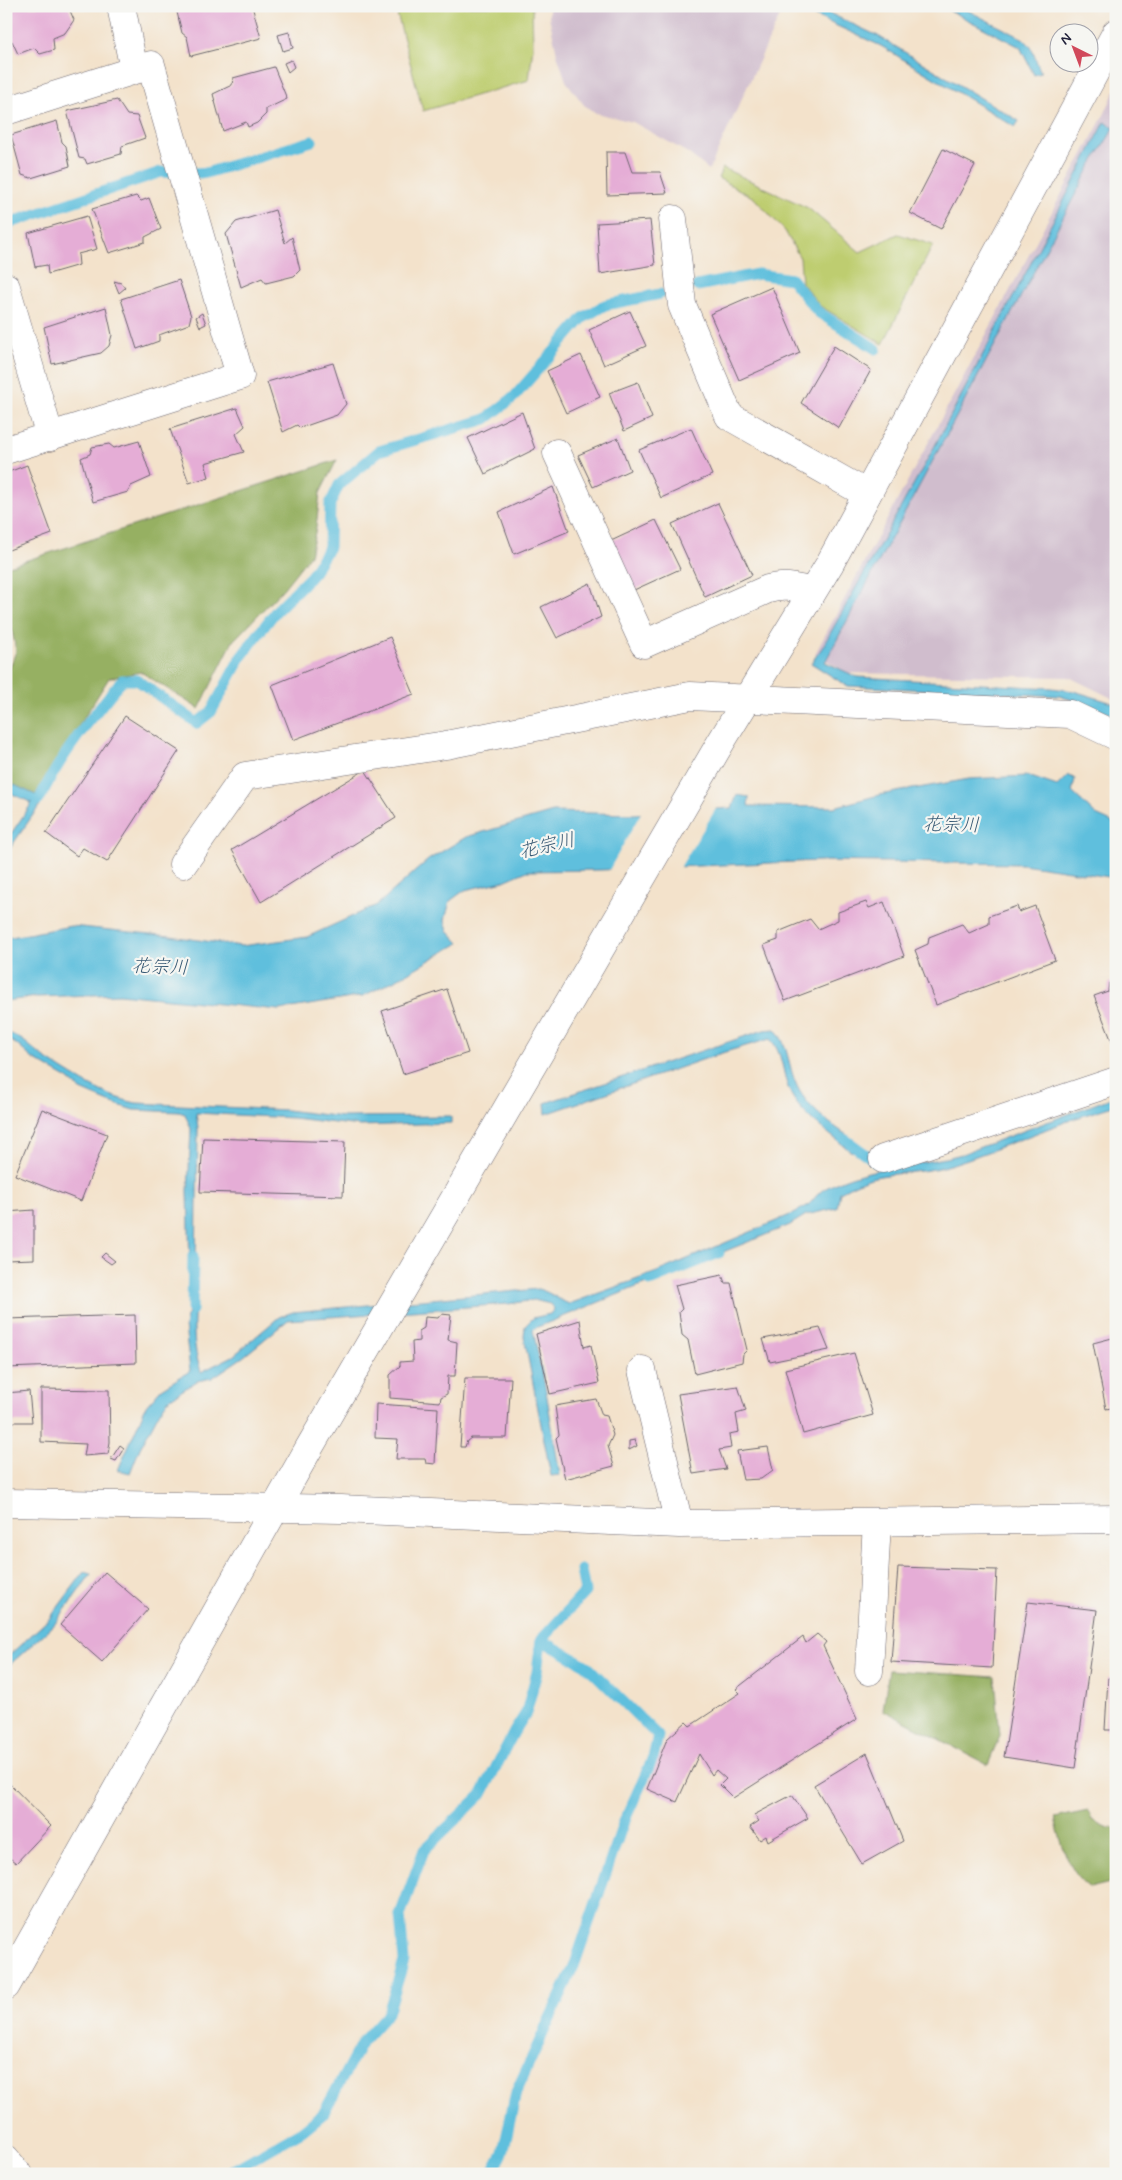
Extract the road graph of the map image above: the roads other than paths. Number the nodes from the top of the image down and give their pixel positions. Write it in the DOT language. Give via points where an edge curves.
graph roads {
  1 [pos="122,6"];
  2 [pos="1116,33"];
  3 [pos="134,70"];
  4 [pos="6,111"];
  5 [pos="673,219"];
  6 [pos="6,287"];
  7 [pos="50,436"];
  8 [pos="6,450"];
  9 [pos="557,453"];
  10 [pos="867,494"];
  11 [pos="812,592"];
  12 [pos="748,697"];
  13 [pos="1116,736"];
  14 [pos="183,864"];
  15 [pos="1116,1080"];
  16 [pos="883,1159"];
  17 [pos="642,1370"];
  18 [pos="6,1503"];
  19 [pos="275,1508"];
  20 [pos="1116,1520"];
  21 [pos="876,1522"];
  22 [pos="679,1524"];
  23 [pos="869,1671"];
  24 [pos="6,1986"];
  25 [pos="6,2159"];
  26 [pos="18,2174"];
  1 -- 3 [label="street"];
  2 -- 10 [label="street"];
  3 -- 4 [label="street"];
  3 -- 7 [label="street" via="151,65 240,376"];
  5 -- 10 [label="street" via="682,305 729,416"];
  6 -- 7 [label="street"];
  7 -- 8 [label="street"];
  9 -- 11 [label="street" via="644,644 768,589 788,586"];
  10 -- 11 [label="street"];
  11 -- 12 [label="street"];
  12 -- 13 [label="street" via="1070,714"];
  12 -- 14 [label="street" via="690,696 446,745 245,776"];
  12 -- 19 [label="street"];
  15 -- 16 [label="street"];
  17 -- 22 [label="street"];
  18 -- 19 [label="street"];
  19 -- 22 [label="street"];
  19 -- 24 [label="street"];
  20 -- 21 [label="street"];
  21 -- 22 [label="street"];
  21 -- 23 [label="street"];
  25 -- 26 [label="street"];
}
